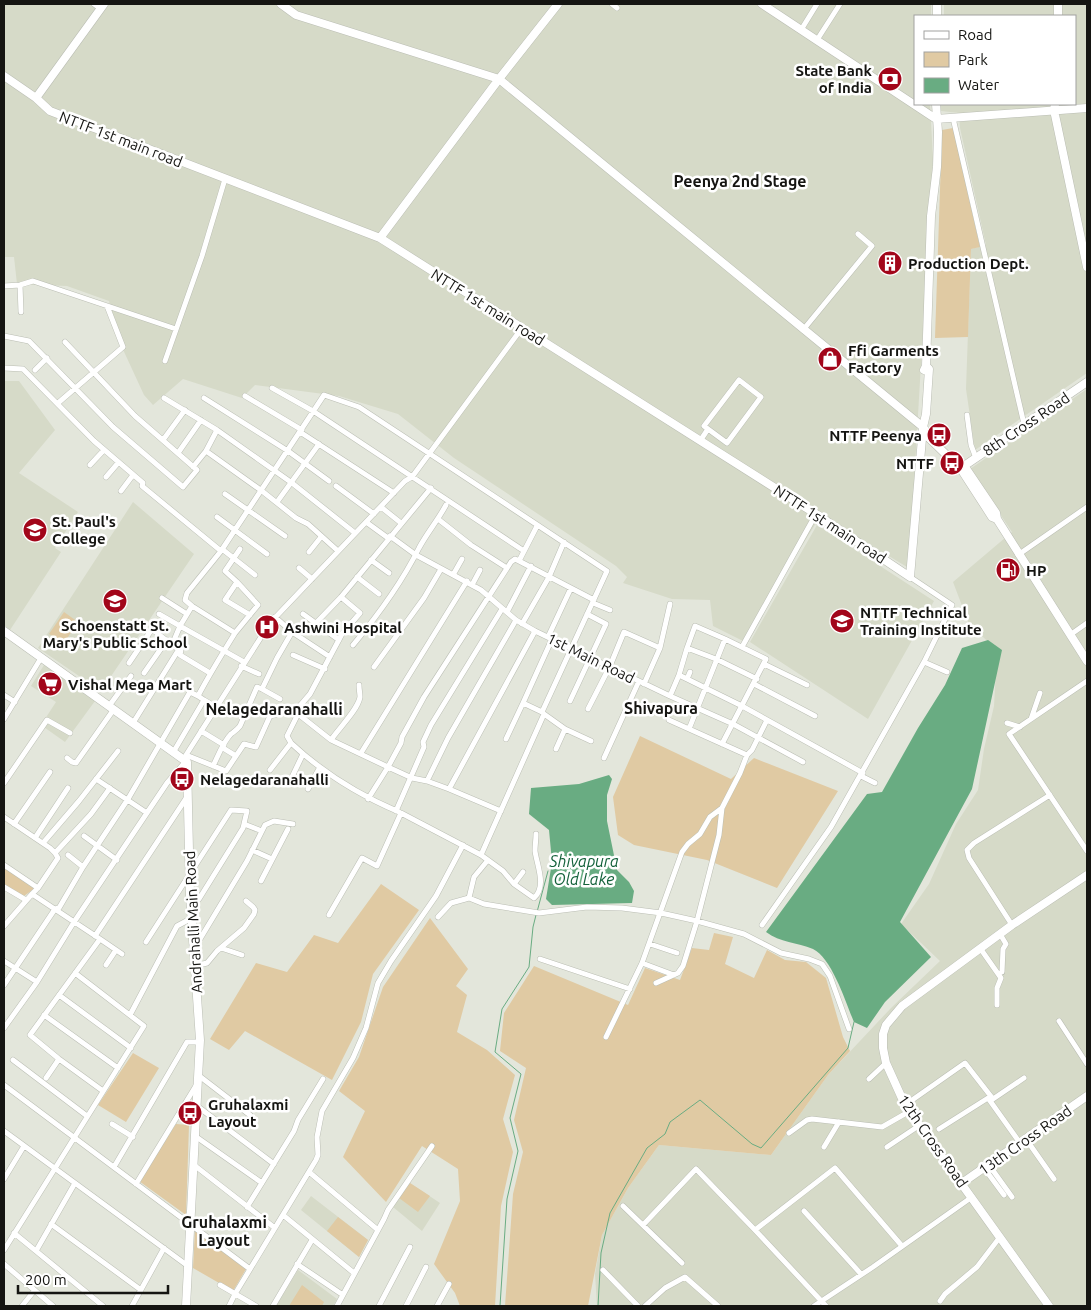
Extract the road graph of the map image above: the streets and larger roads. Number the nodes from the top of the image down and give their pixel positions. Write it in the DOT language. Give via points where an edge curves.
graph roads {
  1 [pos="94,4"];
  2 [pos="281,4"];
  3 [pos="558,4"];
  4 [pos="762,4"];
  5 [pos="817,4"];
  6 [pos="840,4"];
  7 [pos="103,6"];
  8 [pos="801,30"];
  9 [pos="817,40"];
  10 [pos="4,76"];
  11 [pos="499,79"];
  12 [pos="36,98"];
  13 [pos="914,105"];
  14 [pos="914,105"];
  15 [pos="932,105"];
  16 [pos="936,105"];
  17 [pos="1055,107"];
  18 [pos="1087,108"];
  19 [pos="934,118"];
  20 [pos="953,118"];
  21 [pos="225,179"];
  22 [pos="858,234"];
  23 [pos="380,238"];
  24 [pos="1087,267"];
  25 [pos="20,285"];
  26 [pos="4,286"];
  27 [pos="107,306"];
  28 [pos="21,312"];
  29 [pos="522,328"];
  30 [pos="176,329"];
  31 [pos="803,330"];
  32 [pos="4,336"];
  33 [pos="64,342"];
  34 [pos="47,358"];
  35 [pos="166,361"];
  36 [pos="4,368"];
  37 [pos="35,370"];
  38 [pos="94,372"];
  39 [pos="1087,382"];
  40 [pos="74,388"];
  41 [pos="272,388"];
  42 [pos="245,396"];
  43 [pos="164,398"];
  44 [pos="204,398"];
  45 [pos="58,403"];
  46 [pos="185,410"];
  47 [pos="313,411"];
  48 [pos="966,415"];
  49 [pos="201,420"];
  50 [pos="1024,424"];
  51 [pos="708,429"];
  52 [pos="217,430"];
  53 [pos="301,431"];
  54 [pos="925,431"];
  55 [pos="163,440"];
  56 [pos="700,441"];
  57 [pos="319,444"];
  58 [pos="104,450"];
  59 [pos="288,451"];
  60 [pos="206,452"];
  61 [pos="178,453"];
  62 [pos="428,454"];
  63 [pos="976,458"];
  64 [pos="118,463"];
  65 [pos="305,463"];
  66 [pos="90,465"];
  67 [pos="964,466"];
  68 [pos="194,467"];
  69 [pos="273,471"];
  70 [pos="133,476"];
  71 [pos="106,477"];
  72 [pos="412,477"];
  73 [pos="329,481"];
  74 [pos="292,483"];
  75 [pos="336,486"];
  76 [pos="431,488"];
  77 [pos="262,490"];
  78 [pos="120,491"];
  79 [pos="394,493"];
  80 [pos="225,494"];
  81 [pos="277,502"];
  82 [pos="446,505"];
  83 [pos="381,507"];
  84 [pos="1087,507"];
  85 [pos="248,510"];
  86 [pos="374,514"];
  87 [pos="816,514"];
  88 [pos="217,517"];
  89 [pos="438,519"];
  90 [pos="997,519"];
  91 [pos="366,522"];
  92 [pos="401,523"];
  93 [pos="538,526"];
  94 [pos="234,530"];
  95 [pos="355,533"];
  96 [pos="285,536"];
  97 [pos="321,537"];
  98 [pos="389,537"];
  99 [pos="564,542"];
  100 [pos="221,550"];
  101 [pos="240,550"];
  102 [pos="524,551"];
  103 [pos="309,552"];
  104 [pos="338,552"];
  105 [pos="267,554"];
  106 [pos="1018,554"];
  107 [pos="416,555"];
  108 [pos="234,558"];
  109 [pos="462,558"];
  110 [pos="371,560"];
  111 [pos="520,561"];
  112 [pos="531,566"];
  113 [pos="299,568"];
  114 [pos="507,568"];
  115 [pos="441,569"];
  116 [pos="480,570"];
  117 [pos="388,572"];
  118 [pos="255,575"];
  119 [pos="453,575"];
  120 [pos="357,577"];
  121 [pos="549,577"];
  122 [pos="910,577"];
  123 [pos="312,579"];
  124 [pos="467,581"];
  125 [pos="237,582"];
  126 [pos="472,585"];
  127 [pos="571,588"];
  128 [pos="379,594"];
  129 [pos="487,596"];
  130 [pos="341,597"];
  131 [pos="162,598"];
  132 [pos="594,601"];
  133 [pos="670,604"];
  134 [pos="192,606"];
  135 [pos="502,609"];
  136 [pos="610,610"];
  137 [pos="507,612"];
  138 [pos="159,614"];
  139 [pos="187,614"];
  140 [pos="303,614"];
  141 [pos="587,614"];
  142 [pos="250,615"];
  143 [pos="275,618"];
  144 [pos="516,620"];
  145 [pos="1087,623"];
  146 [pos="315,624"];
  147 [pos="522,624"];
  148 [pos="180,626"];
  149 [pos="4,631"];
  150 [pos="535,631"];
  151 [pos="292,632"];
  152 [pos="235,633"];
  153 [pos="1070,634"];
  154 [pos="550,638"];
  155 [pos="725,639"];
  156 [pos="167,640"];
  157 [pos="339,640"];
  158 [pos="172,645"];
  159 [pos="353,645"];
  160 [pos="570,647"];
  161 [pos="742,647"];
  162 [pos="660,648"];
  163 [pos="687,648"];
  164 [pos="179,649"];
  165 [pos="224,650"];
  166 [pos="293,655"];
  167 [pos="330,657"];
  168 [pos="590,657"];
  169 [pos="41,658"];
  170 [pos="716,659"];
  171 [pos="1087,661"];
  172 [pos="924,662"];
  173 [pos="130,663"];
  174 [pos="243,664"];
  175 [pos="764,664"];
  176 [pos="610,666"];
  177 [pos="374,667"];
  178 [pos="325,669"];
  179 [pos="690,672"];
  180 [pos="948,672"];
  181 [pos="144,673"];
  182 [pos="210,673"];
  183 [pos="259,674"];
  184 [pos="679,675"];
  185 [pos="132,676"];
  186 [pos="757,678"];
  187 [pos="687,679"];
  188 [pos="641,682"];
  189 [pos="1087,682"];
  190 [pos="754,684"];
  191 [pos="359,685"];
  192 [pos="807,685"];
  193 [pos="704,688"];
  194 [pos="262,689"];
  195 [pos="1040,693"];
  196 [pos="4,695"];
  197 [pos="198,696"];
  198 [pos="670,696"];
  199 [pos="280,699"];
  200 [pos="204,700"];
  201 [pos="570,701"];
  202 [pos="15,702"];
  203 [pos="523,703"];
  204 [pos="742,706"];
  205 [pos="216,707"];
  206 [pos="112,708"];
  207 [pos="697,708"];
  208 [pos="588,709"];
  209 [pos="296,712"];
  210 [pos="543,713"];
  211 [pos="815,716"];
  212 [pos="4,719"];
  213 [pos="1031,719"];
  214 [pos="669,720"];
  215 [pos="767,720"];
  216 [pos="133,723"];
  217 [pos="1006,723"];
  218 [pos="733,724"];
  219 [pos="1020,727"];
  220 [pos="565,729"];
  221 [pos="688,729"];
  222 [pos="201,731"];
  223 [pos="70,733"];
  224 [pos="758,737"];
  225 [pos="506,739"];
  226 [pos="331,740"];
  227 [pos="591,741"];
  228 [pos="162,743"];
  229 [pos="291,743"];
  230 [pos="722,744"];
  231 [pos="223,746"];
  232 [pos="556,749"];
  233 [pos="118,751"];
  234 [pos="174,752"];
  235 [pos="361,753"];
  236 [pos="303,754"];
  237 [pos="747,755"];
  238 [pos="236,756"];
  239 [pos="67,758"];
  240 [pos="186,758"];
  241 [pos="604,758"];
  242 [pos="803,762"];
  243 [pos="213,766"];
  244 [pos="320,767"];
  245 [pos="388,767"];
  246 [pos="270,770"];
  247 [pos="50,772"];
  248 [pos="862,774"];
  249 [pos="96,778"];
  250 [pos="412,778"];
  251 [pos="292,779"];
  252 [pos="427,781"];
  253 [pos="4,783"];
  254 [pos="875,783"];
  255 [pos="68,788"];
  256 [pos="110,788"];
  257 [pos="449,789"];
  258 [pos="308,790"];
  259 [pos="1050,795"];
  260 [pos="188,796"];
  261 [pos="128,799"];
  262 [pos="368,799"];
  263 [pos="722,808"];
  264 [pos="501,811"];
  265 [pos="399,812"];
  266 [pos="147,813"];
  267 [pos="4,817"];
  268 [pos="14,824"];
  269 [pos="244,824"];
  270 [pos="293,824"];
  271 [pos="288,829"];
  272 [pos="262,831"];
  273 [pos="536,834"];
  274 [pos="84,836"];
  275 [pos="35,838"];
  276 [pos="42,843"];
  277 [pos="463,845"];
  278 [pos="98,846"];
  279 [pos="252,850"];
  280 [pos="1087,851"];
  281 [pos="55,852"];
  282 [pos="68,855"];
  283 [pos="481,856"];
  284 [pos="117,860"];
  285 [pos="272,860"];
  286 [pos="488,860"];
  287 [pos="4,865"];
  288 [pos="83,867"];
  289 [pos="522,872"];
  290 [pos="1087,874"];
  291 [pos="190,876"];
  292 [pos="261,881"];
  293 [pos="514,884"];
  294 [pos="4,887"];
  295 [pos="38,888"];
  296 [pos="32,894"];
  297 [pos="190,895"];
  298 [pos="468,898"];
  299 [pos="26,900"];
  300 [pos="246,901"];
  301 [pos="55,909"];
  302 [pos="661,913"];
  303 [pos="329,915"];
  304 [pos="438,916"];
  305 [pos="192,918"];
  306 [pos="697,921"];
  307 [pos="74,922"];
  308 [pos="762,925"];
  309 [pos="1012,925"];
  310 [pos="4,926"];
  311 [pos="1000,934"];
  312 [pos="97,938"];
  313 [pos="146,942"];
  314 [pos="650,944"];
  315 [pos="221,948"];
  316 [pos="980,948"];
  317 [pos="194,949"];
  318 [pos="116,950"];
  319 [pos="677,953"];
  320 [pos="122,954"];
  321 [pos="242,955"];
  322 [pos="540,959"];
  323 [pos="4,961"];
  324 [pos="642,963"];
  325 [pos="106,965"];
  326 [pos="195,966"];
  327 [pos="15,969"];
  328 [pos="1002,972"];
  329 [pos="75,973"];
  330 [pos="674,976"];
  331 [pos="37,982"];
  332 [pos="4,984"];
  333 [pos="656,984"];
  334 [pos="630,989"];
  335 [pos="59,995"];
  336 [pos="997,1005"];
  337 [pos="44,1014"];
  338 [pos="130,1015"];
  339 [pos="1058,1021"];
  340 [pos="4,1028"];
  341 [pos="849,1029"];
  342 [pos="606,1037"];
  343 [pos="200,1042"];
  344 [pos="131,1048"];
  345 [pos="59,1059"];
  346 [pos="13,1060"];
  347 [pos="886,1063"];
  348 [pos="1087,1064"];
  349 [pos="118,1068"];
  350 [pos="46,1078"];
  351 [pos="1024,1078"];
  352 [pos="198,1079"];
  353 [pos="323,1079"];
  354 [pos="869,1079"];
  355 [pos="4,1085"];
  356 [pos="103,1091"];
  357 [pos="1086,1101"];
  358 [pos="197,1106"];
  359 [pos="908,1108"];
  360 [pos="250,1115"];
  361 [pos="88,1116"];
  362 [pos="839,1122"];
  363 [pos="112,1124"];
  364 [pos="920,1125"];
  365 [pos="939,1128"];
  366 [pos="4,1132"];
  367 [pos="789,1133"];
  368 [pos="195,1136"];
  369 [pos="133,1137"];
  370 [pos="74,1138"];
  371 [pos="1023,1141"];
  372 [pos="24,1146"];
  373 [pos="432,1146"];
  374 [pos="824,1147"];
  375 [pos="887,1147"];
  376 [pos="274,1164"];
  377 [pos="194,1165"];
  378 [pos="986,1166"];
  379 [pos="114,1167"];
  380 [pos="55,1168"];
  381 [pos="309,1172"];
  382 [pos="4,1179"];
  383 [pos="1054,1180"];
  384 [pos="75,1183"];
  385 [pos="262,1183"];
  386 [pos="962,1183"];
  387 [pos="136,1184"];
  388 [pos="1004,1196"];
  389 [pos="972,1197"];
  390 [pos="1012,1198"];
  391 [pos="247,1206"];
  392 [pos="623,1206"];
  393 [pos="804,1211"];
  394 [pos="283,1215"];
  395 [pos="191,1223"];
  396 [pos="51,1224"];
  397 [pos="643,1225"];
  398 [pos="275,1228"];
  399 [pos="378,1230"];
  400 [pos="755,1230"];
  401 [pos="14,1233"];
  402 [pos="1000,1237"];
  403 [pos="312,1240"];
  404 [pos="902,1246"];
  405 [pos="410,1247"];
  406 [pos="164,1248"];
  407 [pos="4,1250"];
  408 [pos="36,1251"];
  409 [pos="682,1263"];
  410 [pos="297,1264"];
  411 [pos="188,1266"];
  412 [pos="426,1267"];
  413 [pos="5,1268"];
  414 [pos="250,1269"];
  415 [pos="603,1270"];
  416 [pos="354,1273"];
  417 [pos="861,1274"];
  418 [pos="449,1284"];
  419 [pos="220,1285"];
  420 [pos="141,1290"];
  421 [pos="34,1291"];
  422 [pos="234,1294"];
  423 [pos="343,1295"];
  424 [pos="940,1300"];
  425 [pos="821,1301"];
  426 [pos="22,1306"];
  427 [pos="53,1306"];
  428 [pos="104,1306"];
  429 [pos="132,1306"];
  430 [pos="186,1306"];
  431 [pos="230,1306"];
  432 [pos="256,1306"];
  433 [pos="273,1306"];
  434 [pos="337,1306"];
  435 [pos="379,1306"];
  436 [pos="406,1306"];
  437 [pos="437,1306"];
  438 [pos="638,1306"];
  439 [pos="645,1306"];
  440 [pos="718,1306"];
  441 [pos="814,1306"];
  442 [pos="826,1306"];
  443 [pos="1049,1306"];
  1 -- 7 [label="street"];
  2 -- 11 [label="street" via="296,15"];
  3 -- 11 [label="street"];
  4 -- 8 [label="street"];
  5 -- 8 [label="street"];
  6 -- 9 [label="street"];
  7 -- 12 [label="street"];
  8 -- 9 [label="street"];
  9 -- 13 [label="street"];
  10 -- 12 [label="street, NTTF 1st main road"];
  11 -- 23 [label="street"];
  11 -- 31 [label="street"];
  12 -- 21 [label="street, NTTF 1st main road" via="50,111"];
  14 -- 19 [label="street"];
  15 -- 19 [label="street"];
  16 -- 19 [label="street"];
  17 -- 18 [label="street"];
  17 -- 20 [label="street"];
  17 -- 24 [label="street"];
  19 -- 20 [label="street"];
  19 -- 54 [label="street" via="938,132 937,167 931,216"];
  20 -- 50 [label="street"];
  21 -- 23 [label="street, NTTF 1st main road"];
  21 -- 30 [label="street"];
  22 -- 31 [label="street" via="872,246"];
  23 -- 29 [label="street, NTTF 1st main road"];
  25 -- 26 [label="street"];
  25 -- 27 [label="street" via="33,281"];
  25 -- 28 [label="street"];
  27 -- 30 [label="street"];
  27 -- 38 [label="street" via="123,347"];
  29 -- 56 [label="street, NTTF 1st main road"];
  29 -- 62 [label="street"];
  30 -- 35 [label="street"];
  31 -- 54 [label="street"];
  32 -- 34 [label="street" via="29,341"];
  33 -- 38 [label="street"];
  34 -- 37 [label="street"];
  34 -- 40 [label="street"];
  36 -- 45 [label="street" via="23,368"];
  38 -- 40 [label="street"];
  38 -- 55 [label="street"];
  39 -- 50 [label="street, 8th Cross Road"];
  40 -- 45 [label="street"];
  40 -- 68 [label="street" via="113,427 183,487 197,470"];
  41 -- 47 [label="street"];
  42 -- 53 [label="street"];
  43 -- 46 [label="street"];
  44 -- 59 [label="street"];
  45 -- 58 [label="street"];
  46 -- 49 [label="street"];
  46 -- 55 [label="street"];
  47 -- 53 [label="street"];
  47 -- 62 [label="street" via="324,395 359,407"];
  47 -- 72 [label="street"];
  48 -- 63 [label="street"];
  49 -- 52 [label="street"];
  49 -- 61 [label="street"];
  50 -- 63 [label="street, 8th Cross Road"];
  51 -- 51 [label="street" via="728,443 761,397 739,380 704,426"];
  51 -- 56 [label="street"];
  52 -- 60 [label="street"];
  52 -- 69 [label="street"];
  53 -- 57 [label="street"];
  53 -- 59 [label="street"];
  54 -- 67 [label="street"];
  54 -- 90 [label="street" via="961,469 992,517"];
  54 -- 122 [label="street"];
  55 -- 61 [label="street"];
  56 -- 87 [label="street, NTTF 1st main road"];
  57 -- 65 [label="street"];
  57 -- 79 [label="street"];
  58 -- 64 [label="street"];
  58 -- 66 [label="street"];
  59 -- 65 [label="street"];
  59 -- 69 [label="street"];
  60 -- 68 [label="street"];
  60 -- 77 [label="street"];
  61 -- 68 [label="street"];
  62 -- 72 [label="street"];
  62 -- 93 [label="street"];
  63 -- 67 [label="street, 8th Cross Road"];
  64 -- 70 [label="street"];
  64 -- 71 [label="street"];
  65 -- 73 [label="street"];
  65 -- 74 [label="street"];
  67 -- 90 [label="street"];
  69 -- 74 [label="street"];
  69 -- 77 [label="street"];
  70 -- 78 [label="street"];
  70 -- 100 [label="street"];
  72 -- 76 [label="street"];
  72 -- 79 [label="street"];
  74 -- 81 [label="street"];
  74 -- 95 [label="street"];
  75 -- 86 [label="street"];
  76 -- 92 [label="street"];
  76 -- 102 [label="street"];
  77 -- 81 [label="street"];
  77 -- 85 [label="street"];
  79 -- 83 [label="street"];
  80 -- 85 [label="street"];
  81 -- 97 [label="street"];
  82 -- 89 [label="street"];
  83 -- 86 [label="street"];
  83 -- 92 [label="street"];
  84 -- 106 [label="street"];
  85 -- 94 [label="street"];
  85 -- 96 [label="street"];
  86 -- 91 [label="street"];
  87 -- 122 [label="street, NTTF 1st main road"];
  87 -- 161 [label="street"];
  88 -- 94 [label="street"];
  89 -- 107 [label="street"];
  89 -- 114 [label="street"];
  90 -- 106 [label="street"];
  91 -- 95 [label="street"];
  91 -- 98 [label="street, 1st Main Road"];
  92 -- 98 [label="street"];
  93 -- 99 [label="street"];
  93 -- 102 [label="street"];
  94 -- 100 [label="street"];
  94 -- 105 [label="street"];
  95 -- 104 [label="street"];
  97 -- 103 [label="street"];
  97 -- 104 [label="street"];
  98 -- 107 [label="street, 1st Main Road"];
  98 -- 110 [label="street"];
  99 -- 121 [label="street"];
  99 -- 132 [label="street" via="607,571"];
  100 -- 108 [label="street"];
  100 -- 134 [label="street" via="187,593 185,600"];
  101 -- 108 [label="street"];
  102 -- 111 [label="street"];
  104 -- 123 [label="street"];
  106 -- 153 [label="street"];
  107 -- 115 [label="street, 1st Main Road"];
  107 -- 159 [label="street" via="380,613"];
  108 -- 118 [label="street"];
  108 -- 125 [label="street" via="225,572"];
  109 -- 119 [label="street"];
  110 -- 117 [label="street"];
  110 -- 120 [label="street"];
  111 -- 112 [label="street"];
  111 -- 114 [label="street" via="512,560"];
  112 -- 121 [label="street"];
  112 -- 137 [label="street"];
  113 -- 123 [label="street"];
  114 -- 129 [label="street"];
  115 -- 119 [label="street, 1st Main Road"];
  115 -- 177 [label="street"];
  116 -- 126 [label="street"];
  119 -- 124 [label="street, 1st Main Road"];
  120 -- 128 [label="street"];
  120 -- 130 [label="street"];
  121 -- 127 [label="street"];
  121 -- 147 [label="street"];
  122 -- 172 [label="street" via="952,605"];
  123 -- 143 [label="street"];
  124 -- 126 [label="street, 1st Main Road"];
  124 -- 235 [label="street"];
  125 -- 142 [label="street" via="258,605"];
  125 -- 142 [label="street" via="226,600"];
  126 -- 129 [label="street, 1st Main Road"];
  127 -- 132 [label="street"];
  127 -- 154 [label="street"];
  129 -- 135 [label="street, 1st Main Road"];
  129 -- 245 [label="street" via="424,697"];
  130 -- 146 [label="street"];
  130 -- 157 [label="street" via="360,613"];
  131 -- 139 [label="street"];
  132 -- 136 [label="street"];
  132 -- 141 [label="street"];
  133 -- 162 [label="street"];
  134 -- 139 [label="street"];
  134 -- 152 [label="street"];
  135 -- 137 [label="street, 1st Main Road"];
  135 -- 250 [label="street" via="431,725"];
  137 -- 144 [label="street, 1st Main Road"];
  138 -- 148 [label="street"];
  139 -- 148 [label="street"];
  140 -- 146 [label="street"];
  141 -- 160 [label="street"];
  141 -- 168 [label="street" via="606,624"];
  142 -- 152 [label="street"];
  143 -- 151 [label="street"];
  143 -- 174 [label="street"];
  144 -- 147 [label="street, 1st Main Road"];
  144 -- 252 [label="street"];
  145 -- 153 [label="street"];
  146 -- 157 [label="street"];
  147 -- 150 [label="street, 1st Main Road"];
  148 -- 158 [label="street"];
  148 -- 165 [label="street"];
  149 -- 169 [label="street"];
  150 -- 154 [label="street, 1st Main Road"];
  150 -- 257 [label="street"];
  151 -- 167 [label="street"];
  151 -- 194 [label="street"];
  152 -- 165 [label="street"];
  153 -- 171 [label="street"];
  154 -- 160 [label="street, 1st Main Road"];
  154 -- 203 [label="street"];
  155 -- 161 [label="street"];
  155 -- 163 [label="street" via="695,626"];
  155 -- 170 [label="street"];
  156 -- 158 [label="street"];
  156 -- 173 [label="street" via="152,630"];
  156 -- 181 [label="street"];
  157 -- 167 [label="street"];
  158 -- 164 [label="street"];
  160 -- 168 [label="street, 1st Main Road"];
  160 -- 210 [label="street"];
  161 -- 175 [label="street" via="766,659"];
  162 -- 176 [label="street" via="624,632"];
  162 -- 188 [label="street"];
  163 -- 170 [label="street"];
  163 -- 184 [label="street"];
  164 -- 182 [label="street" via="180,655"];
  164 -- 216 [label="street"];
  165 -- 174 [label="street"];
  165 -- 182 [label="street"];
  166 -- 178 [label="street"];
  167 -- 178 [label="street"];
  168 -- 176 [label="street, 1st Main Road"];
  168 -- 201 [label="street"];
  169 -- 202 [label="street"];
  169 -- 206 [label="street"];
  170 -- 186 [label="street"];
  170 -- 193 [label="street"];
  172 -- 180 [label="street"];
  172 -- 248 [label="street"];
  174 -- 183 [label="street"];
  174 -- 205 [label="street"];
  175 -- 186 [label="street"];
  175 -- 192 [label="street"];
  176 -- 188 [label="street, 1st Main Road"];
  176 -- 208 [label="street"];
  178 -- 209 [label="street"];
  179 -- 187 [label="street"];
  182 -- 197 [label="street"];
  184 -- 187 [label="street"];
  184 -- 198 [label="street"];
  185 -- 206 [label="street"];
  186 -- 190 [label="street"];
  187 -- 193 [label="street"];
  188 -- 198 [label="street, 1st Main Road"];
  188 -- 241 [label="street"];
  189 -- 213 [label="street"];
  190 -- 204 [label="street"];
  190 -- 211 [label="street"];
  191 -- 226 [label="street" via="360,699"];
  193 -- 204 [label="street"];
  193 -- 207 [label="street"];
  194 -- 199 [label="street"];
  194 -- 231 [label="street" via="257,687 240,726"];
  195 -- 213 [label="street"];
  196 -- 202 [label="street"];
  197 -- 200 [label="street"];
  197 -- 228 [label="street" via="190,692"];
  198 -- 207 [label="street, 1st Main Road"];
  200 -- 205 [label="street"];
  200 -- 234 [label="street"];
  202 -- 212 [label="street"];
  203 -- 210 [label="street"];
  203 -- 225 [label="street"];
  204 -- 215 [label="street"];
  204 -- 218 [label="street"];
  205 -- 222 [label="street"];
  206 -- 216 [label="street"];
  206 -- 239 [label="street" via="76,762"];
  207 -- 218 [label="street, 1st Main Road"];
  207 -- 221 [label="street"];
  209 -- 226 [label="street"];
  209 -- 229 [label="street" via="288,736"];
  209 -- 238 [label="street" via="270,716 256,748 244,744"];
  210 -- 220 [label="street"];
  210 -- 264 [label="street"];
  213 -- 219 [label="street"];
  214 -- 221 [label="street"];
  215 -- 224 [label="street"];
  215 -- 248 [label="street"];
  216 -- 228 [label="street"];
  217 -- 219 [label="street"];
  218 -- 224 [label="street, 1st Main Road"];
  218 -- 230 [label="street"];
  219 -- 259 [label="street" via="1009,734"];
  220 -- 227 [label="street"];
  220 -- 232 [label="street"];
  221 -- 230 [label="street"];
  222 -- 231 [label="street"];
  222 -- 240 [label="street"];
  223 -- 253 [label="street" via="47,720"];
  224 -- 237 [label="street"];
  224 -- 242 [label="street, 1st Main Road"];
  226 -- 235 [label="street"];
  228 -- 234 [label="street"];
  228 -- 261 [label="street"];
  229 -- 236 [label="street"];
  229 -- 246 [label="street"];
  230 -- 237 [label="street"];
  231 -- 238 [label="street"];
  231 -- 243 [label="street"];
  233 -- 249 [label="street"];
  234 -- 240 [label="street"];
  235 -- 245 [label="street"];
  236 -- 244 [label="street"];
  236 -- 251 [label="street"];
  237 -- 263 [label="street"];
  238 -- 243 [label="street" via="226,771"];
  240 -- 243 [label="street"];
  240 -- 260 [label="street, Andrahalli Main Road"];
  240 -- 266 [label="street"];
  244 -- 258 [label="street"];
  244 -- 262 [label="street"];
  245 -- 250 [label="street"];
  245 -- 262 [label="street"];
  247 -- 268 [label="street"];
  248 -- 254 [label="street"];
  248 -- 308 [label="street" via="831,827"];
  249 -- 256 [label="street"];
  249 -- 276 [label="street"];
  250 -- 252 [label="street"];
  250 -- 265 [label="street"];
  252 -- 257 [label="street"];
  255 -- 275 [label="street"];
  256 -- 261 [label="street"];
  256 -- 281 [label="street" via="91,814"];
  257 -- 264 [label="street"];
  259 -- 280 [label="street"];
  259 -- 309 [label="street" via="967,850"];
  260 -- 291 [label="street, Andrahalli Main Road"];
  260 -- 312 [label="street"];
  261 -- 266 [label="street"];
  261 -- 278 [label="street"];
  262 -- 265 [label="street"];
  263 -- 302 [label="street" via="710,817 700,834 682,852"];
  263 -- 306 [label="street" via="719,835"];
  264 -- 283 [label="street"];
  265 -- 277 [label="street"];
  265 -- 303 [label="street" via="377,866 362,858"];
  266 -- 284 [label="street"];
  267 -- 268 [label="street"];
  268 -- 275 [label="street"];
  269 -- 272 [label="street"];
  269 -- 291 [label="street" via="247,811 231,810"];
  269 -- 297 [label="street" via="199,899"];
  270 -- 272 [label="street" via="274,821 265,825"];
  271 -- 285 [label="street"];
  272 -- 279 [label="street"];
  273 -- 293 [label="street" via="535,847 541,875 539,891 534,898 530,897"];
  274 -- 278 [label="street"];
  275 -- 276 [label="street"];
  276 -- 281 [label="street"];
  277 -- 283 [label="street"];
  277 -- 381 [label="street" via="436,896 378,983 366,1028 353,1058 322,1111 317,1137 318,1154"];
  278 -- 284 [label="street"];
  278 -- 288 [label="street"];
  279 -- 285 [label="street"];
  279 -- 317 [label="street"];
  281 -- 295 [label="street" via="58,858"];
  282 -- 288 [label="street"];
  283 -- 286 [label="street"];
  284 -- 307 [label="street"];
  285 -- 292 [label="street"];
  286 -- 293 [label="street"];
  286 -- 298 [label="street" via="474,877"];
  287 -- 295 [label="street"];
  288 -- 301 [label="street" via="59,908"];
  289 -- 293 [label="street"];
  290 -- 309 [label="street, 12th Cross Road"];
  291 -- 297 [label="street, Andrahalli Main Road"];
  291 -- 313 [label="street"];
  294 -- 299 [label="street"];
  295 -- 296 [label="street"];
  296 -- 299 [label="street"];
  296 -- 301 [label="street"];
  297 -- 305 [label="street, Andrahalli Main Road"];
  298 -- 302 [label="street" via="484,904 537,912 587,907"];
  298 -- 304 [label="street" via="452,903"];
  299 -- 310 [label="street"];
  300 -- 315 [label="street" via="254,907 254,914 244,928"];
  301 -- 307 [label="street"];
  301 -- 327 [label="street"];
  302 -- 306 [label="street"];
  302 -- 314 [label="street"];
  305 -- 317 [label="street, Andrahalli Main Road"];
  305 -- 338 [label="street" via="177,926"];
  306 -- 330 [label="street" via="683,966"];
  306 -- 341 [label="street" via="744,934 781,952 822,964 830,976"];
  307 -- 312 [label="street"];
  307 -- 331 [label="street"];
  309 -- 311 [label="street, 12th Cross Road"];
  311 -- 316 [label="street, 12th Cross Road"];
  311 -- 328 [label="street" via="1006,944"];
  312 -- 318 [label="street"];
  312 -- 329 [label="street"];
  314 -- 319 [label="street"];
  314 -- 324 [label="street"];
  315 -- 321 [label="street"];
  315 -- 326 [label="street" via="207,963"];
  316 -- 336 [label="street" via="1001,978"];
  316 -- 347 [label="street, 12th Cross Road" via="893,1015 883,1034"];
  317 -- 326 [label="street, Andrahalli Main Road"];
  318 -- 320 [label="street"];
  318 -- 325 [label="street"];
  322 -- 334 [label="street"];
  323 -- 327 [label="street"];
  324 -- 330 [label="street"];
  324 -- 334 [label="street"];
  326 -- 343 [label="street, Andrahalli Main Road"];
  327 -- 331 [label="street"];
  327 -- 332 [label="street"];
  329 -- 335 [label="street"];
  329 -- 338 [label="street"];
  330 -- 333 [label="street"];
  331 -- 340 [label="street"];
  334 -- 342 [label="street"];
  335 -- 337 [label="street"];
  335 -- 344 [label="street"];
  337 -- 345 [label="street" via="30,1035"];
  337 -- 349 [label="street"];
  338 -- 344 [label="street" via="144,1026"];
  339 -- 348 [label="street"];
  343 -- 352 [label="street, Andrahalli Main Road"];
  343 -- 369 [label="street" via="188,1042"];
  344 -- 349 [label="street"];
  345 -- 350 [label="street"];
  345 -- 356 [label="street"];
  346 -- 361 [label="street"];
  347 -- 354 [label="street"];
  347 -- 359 [label="street, 12th Cross Road"];
  349 -- 356 [label="street"];
  351 -- 359 [label="street" via="993,1099 965,1063"];
  352 -- 358 [label="street, Andrahalli Main Road"];
  352 -- 360 [label="street"];
  352 -- 387 [label="street"];
  353 -- 376 [label="street"];
  355 -- 370 [label="street"];
  356 -- 361 [label="street"];
  357 -- 371 [label="street, 13th Cross Road"];
  358 -- 368 [label="street, Andrahalli Main Road"];
  358 -- 376 [label="street"];
  359 -- 362 [label="street" via="882,1127"];
  359 -- 364 [label="street, 12th Cross Road"];
  361 -- 370 [label="street"];
  362 -- 367 [label="street" via="807,1120"];
  362 -- 374 [label="street"];
  363 -- 369 [label="street"];
  364 -- 375 [label="street"];
  364 -- 386 [label="street, 12th Cross Road"];
  365 -- 371 [label="street" via="988,1098"];
  366 -- 372 [label="street"];
  368 -- 377 [label="street, Andrahalli Main Road"];
  368 -- 385 [label="street"];
  369 -- 379 [label="street"];
  370 -- 379 [label="street"];
  370 -- 380 [label="street"];
  371 -- 378 [label="street, 13th Cross Road"];
  371 -- 383 [label="street"];
  372 -- 380 [label="street"];
  372 -- 382 [label="street"];
  373 -- 399 [label="street"];
  376 -- 385 [label="street"];
  377 -- 391 [label="street"];
  377 -- 395 [label="street, Andrahalli Main Road"];
  378 -- 386 [label="street, 13th Cross Road"];
  378 -- 388 [label="street"];
  378 -- 390 [label="street"];
  379 -- 387 [label="street"];
  380 -- 384 [label="street"];
  380 -- 401 [label="street"];
  381 -- 394 [label="street"];
  381 -- 399 [label="street"];
  384 -- 396 [label="street"];
  384 -- 406 [label="street"];
  385 -- 391 [label="street"];
  386 -- 389 [label="street, 12th Cross Road"];
  387 -- 395 [label="street"];
  389 -- 402 [label="street, 12th Cross Road"];
  389 -- 404 [label="street"];
  391 -- 398 [label="street"];
  392 -- 397 [label="street"];
  393 -- 417 [label="street"];
  394 -- 398 [label="street"];
  394 -- 403 [label="street"];
  395 -- 411 [label="street, Andrahalli Main Road"];
  395 -- 414 [label="street"];
  396 -- 408 [label="street"];
  396 -- 420 [label="street"];
  397 -- 400 [label="street" via="696,1169"];
  397 -- 409 [label="street"];
  398 -- 414 [label="street"];
  399 -- 416 [label="street"];
  400 -- 404 [label="street" via="836,1168"];
  400 -- 425 [label="street"];
  401 -- 407 [label="street"];
  401 -- 408 [label="street"];
  402 -- 424 [label="street" via="977,1267"];
  402 -- 443 [label="street, 12th Cross Road"];
  403 -- 410 [label="street"];
  403 -- 416 [label="street"];
  404 -- 417 [label="street"];
  405 -- 435 [label="street"];
  406 -- 411 [label="street"];
  406 -- 420 [label="street"];
  408 -- 428 [label="street"];
  410 -- 423 [label="street"];
  410 -- 433 [label="street"];
  411 -- 430 [label="street, Andrahalli Main Road"];
  412 -- 436 [label="street"];
  413 -- 421 [label="street"];
  414 -- 422 [label="street"];
  415 -- 438 [label="street"];
  416 -- 423 [label="street"];
  417 -- 425 [label="street"];
  418 -- 437 [label="street"];
  419 -- 422 [label="street"];
  420 -- 429 [label="street"];
  421 -- 426 [label="street"];
  421 -- 427 [label="street"];
  422 -- 431 [label="street"];
  422 -- 432 [label="street"];
  423 -- 434 [label="street"];
  425 -- 441 [label="street"];
  425 -- 442 [label="street"];
  439 -- 440 [label="street" via="665,1288 685,1277"];
}
